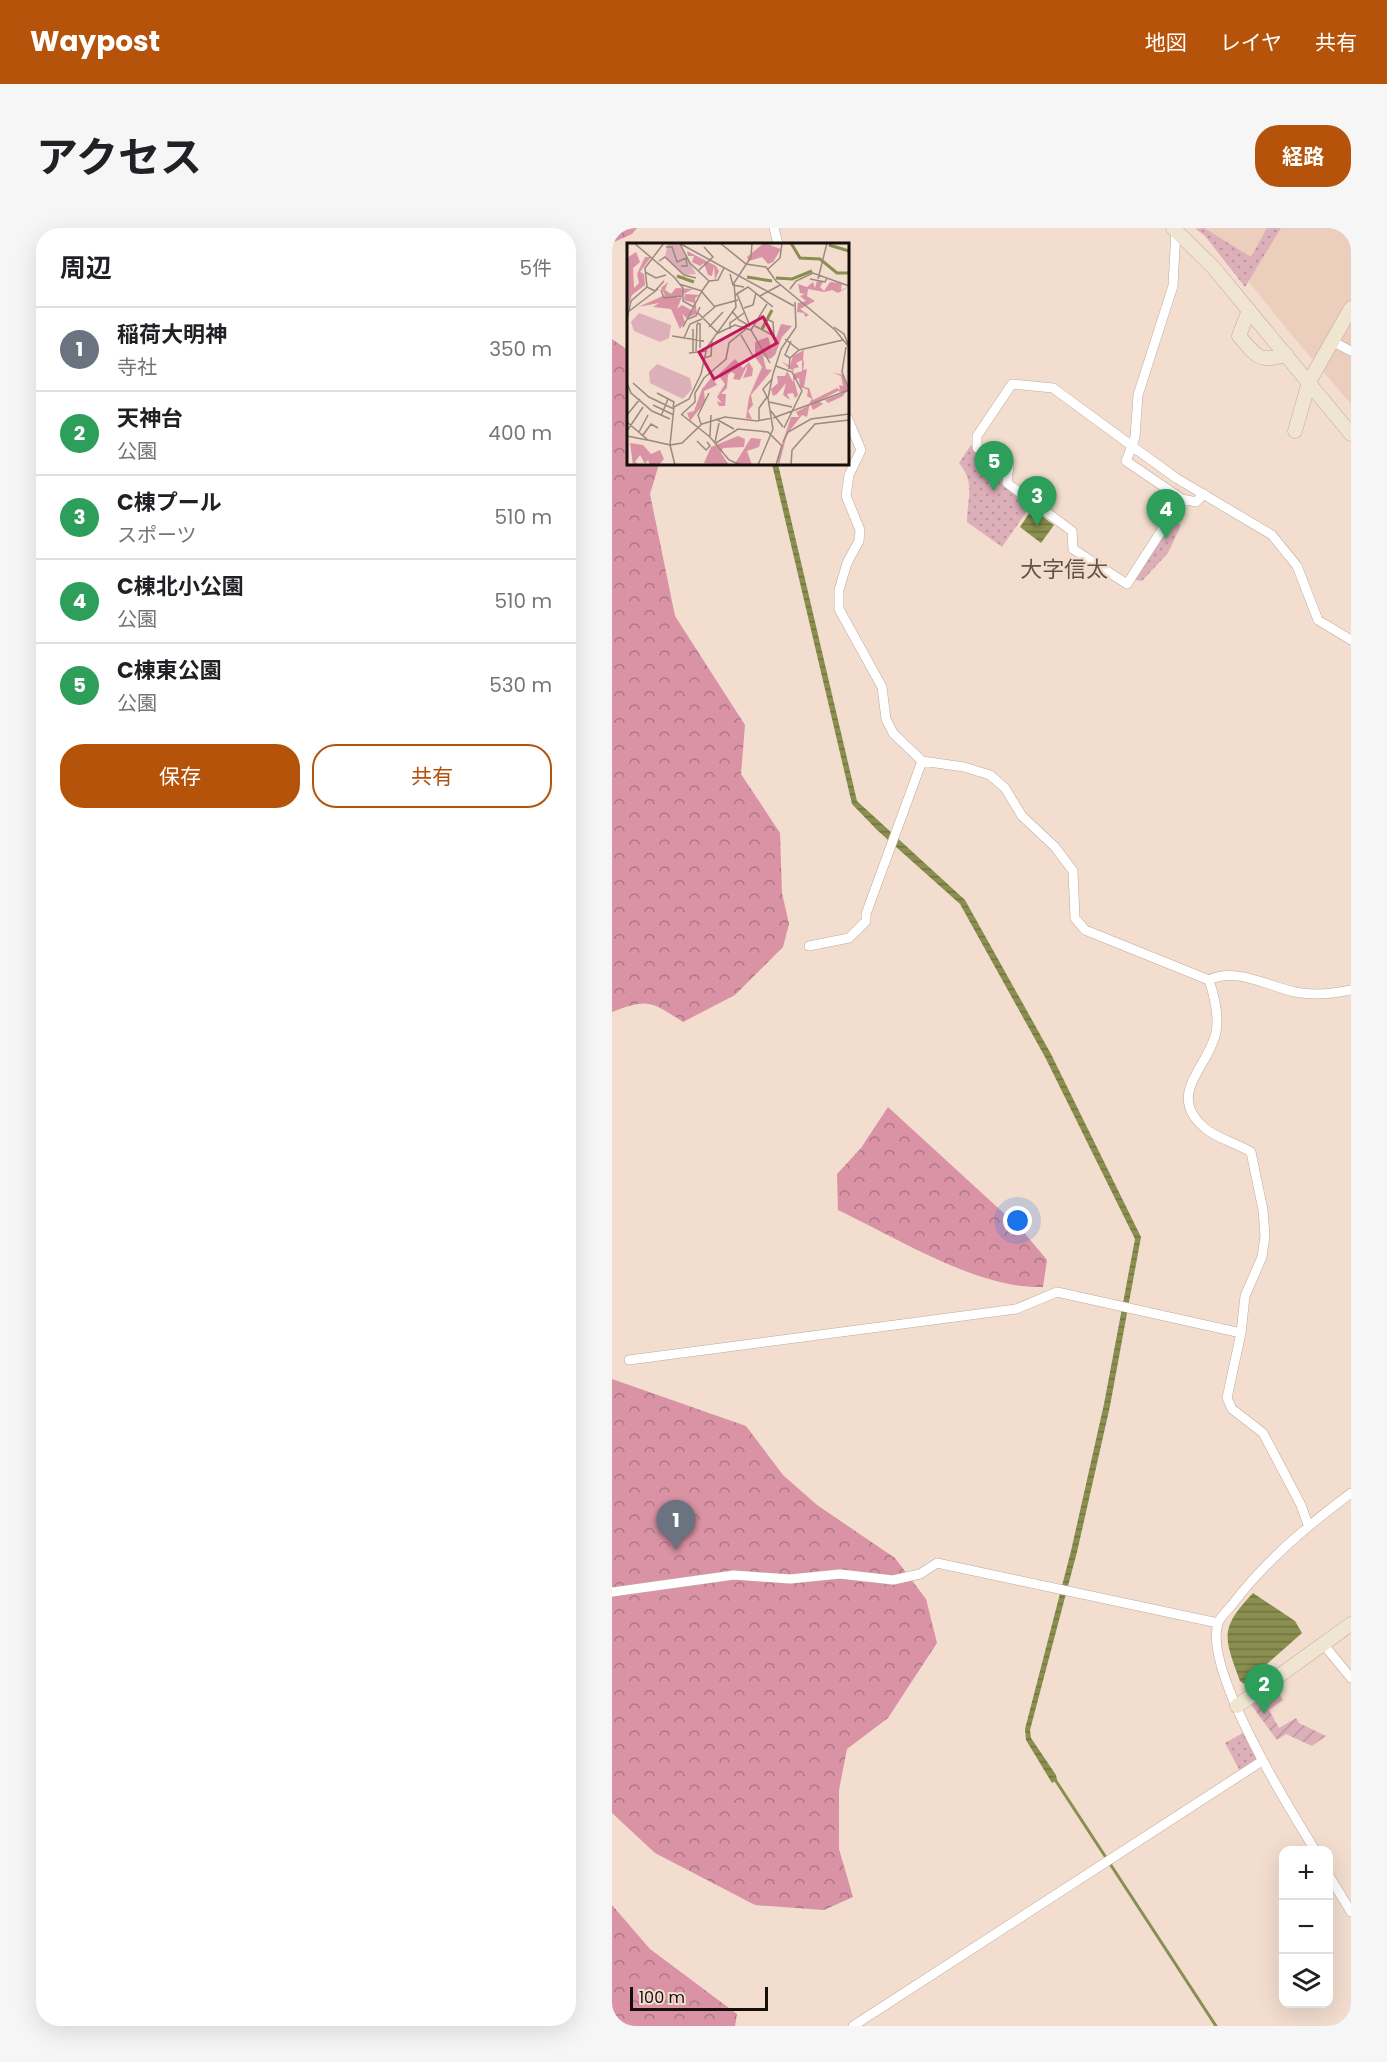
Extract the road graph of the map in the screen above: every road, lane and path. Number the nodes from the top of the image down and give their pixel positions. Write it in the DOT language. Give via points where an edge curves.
graph roads {
  1 [pos="774,228"];
  2 [pos="1174,229"];
  3 [pos="778,243"];
  4 [pos="1351,308"];
  5 [pos="1249,310"];
  6 [pos="1332,341"];
  7 [pos="1351,351"];
  8 [pos="1287,356"];
  9 [pos="1309,382"];
  10 [pos="849,421"];
  11 [pos="1295,431"];
  12 [pos="1351,434"];
  13 [pos="1132,447"];
  14 [pos="1204,494"];
  15 [pos="1182,500"];
  16 [pos="1351,640"];
  17 [pos="922,762"];
  18 [pos="809,946"];
  19 [pos="1209,980"];
  20 [pos="1351,990"];
  21 [pos="1241,1334"];
  22 [pos="629,1360"];
  23 [pos="1351,1493"];
  24 [pos="1308,1525"];
  25 [pos="612,1592"];
  26 [pos="1218,1623"];
  27 [pos="1351,1624"];
  28 [pos="1324,1645"];
  29 [pos="1351,1678"];
  30 [pos="1237,1706"];
  31 [pos="1262,1761"];
  32 [pos="1312,1846"];
  33 [pos="1333,1881"];
  34 [pos="1351,1912"];
  35 [pos="853,2026"];
  1 -- 3 [label="street"];
  2 -- 5 [label="street" via="1196,248"];
  2 -- 13 [label="street" via="1173,286 1138,395"];
  4 -- 6 [label="street"];
  5 -- 8 [label="street"];
  5 -- 8 [label="street" via="1239,336 1263,360"];
  6 -- 7 [label="street"];
  6 -- 9 [label="street"];
  8 -- 9 [label="street"];
  9 -- 11 [label="street"];
  9 -- 12 [label="street"];
  10 -- 17 [label="street" via="861,450 849,475 846,496 860,530 838,590 839,609 882,687 886,719 893,734"];
  13 -- 14 [label="street"];
  13 -- 15 [label="street" via="1126,461"];
  13 -- 15 [label="street" via="1053,388 1012,384 977,436 977,448 1009,465 1007,483 1072,531 1073,549 1127,584"];
  14 -- 15 [label="street" via="1196,502"];
  14 -- 16 [label="street" via="1272,535 1297,566 1318,620"];
  17 -- 18 [label="street" via="866,921 849,938"];
  17 -- 19 [label="street" via="990,775 1005,788 1022,816 1055,847 1073,871 1075,918 1085,930"];
  19 -- 20 [label="street" via="1239,976 1324,995"];
  19 -- 21 [label="street" via="1215,998 1215,1039 1190,1086 1191,1113 1207,1130 1251,1152 1263,1210 1262,1257 1245,1296"];
  21 -- 22 [label="street" via="1057,1292 1016,1309"];
  21 -- 24 [label="street" via="1227,1398 1232,1409 1263,1433"];
  23 -- 24 [label="street"];
  24 -- 26 [label="street" via="1248,1584"];
  25 -- 26 [label="street" via="734,1575 790,1579 840,1575 893,1580 920,1574 937,1563"];
  26 -- 30 [label="street" via="1218,1657"];
  27 -- 28 [label="street"];
  28 -- 29 [label="street"];
  28 -- 30 [label="street"];
  30 -- 31 [label="street"];
  31 -- 32 [label="street"];
  31 -- 35 [label="street"];
  33 -- 34 [label="street"];
}
